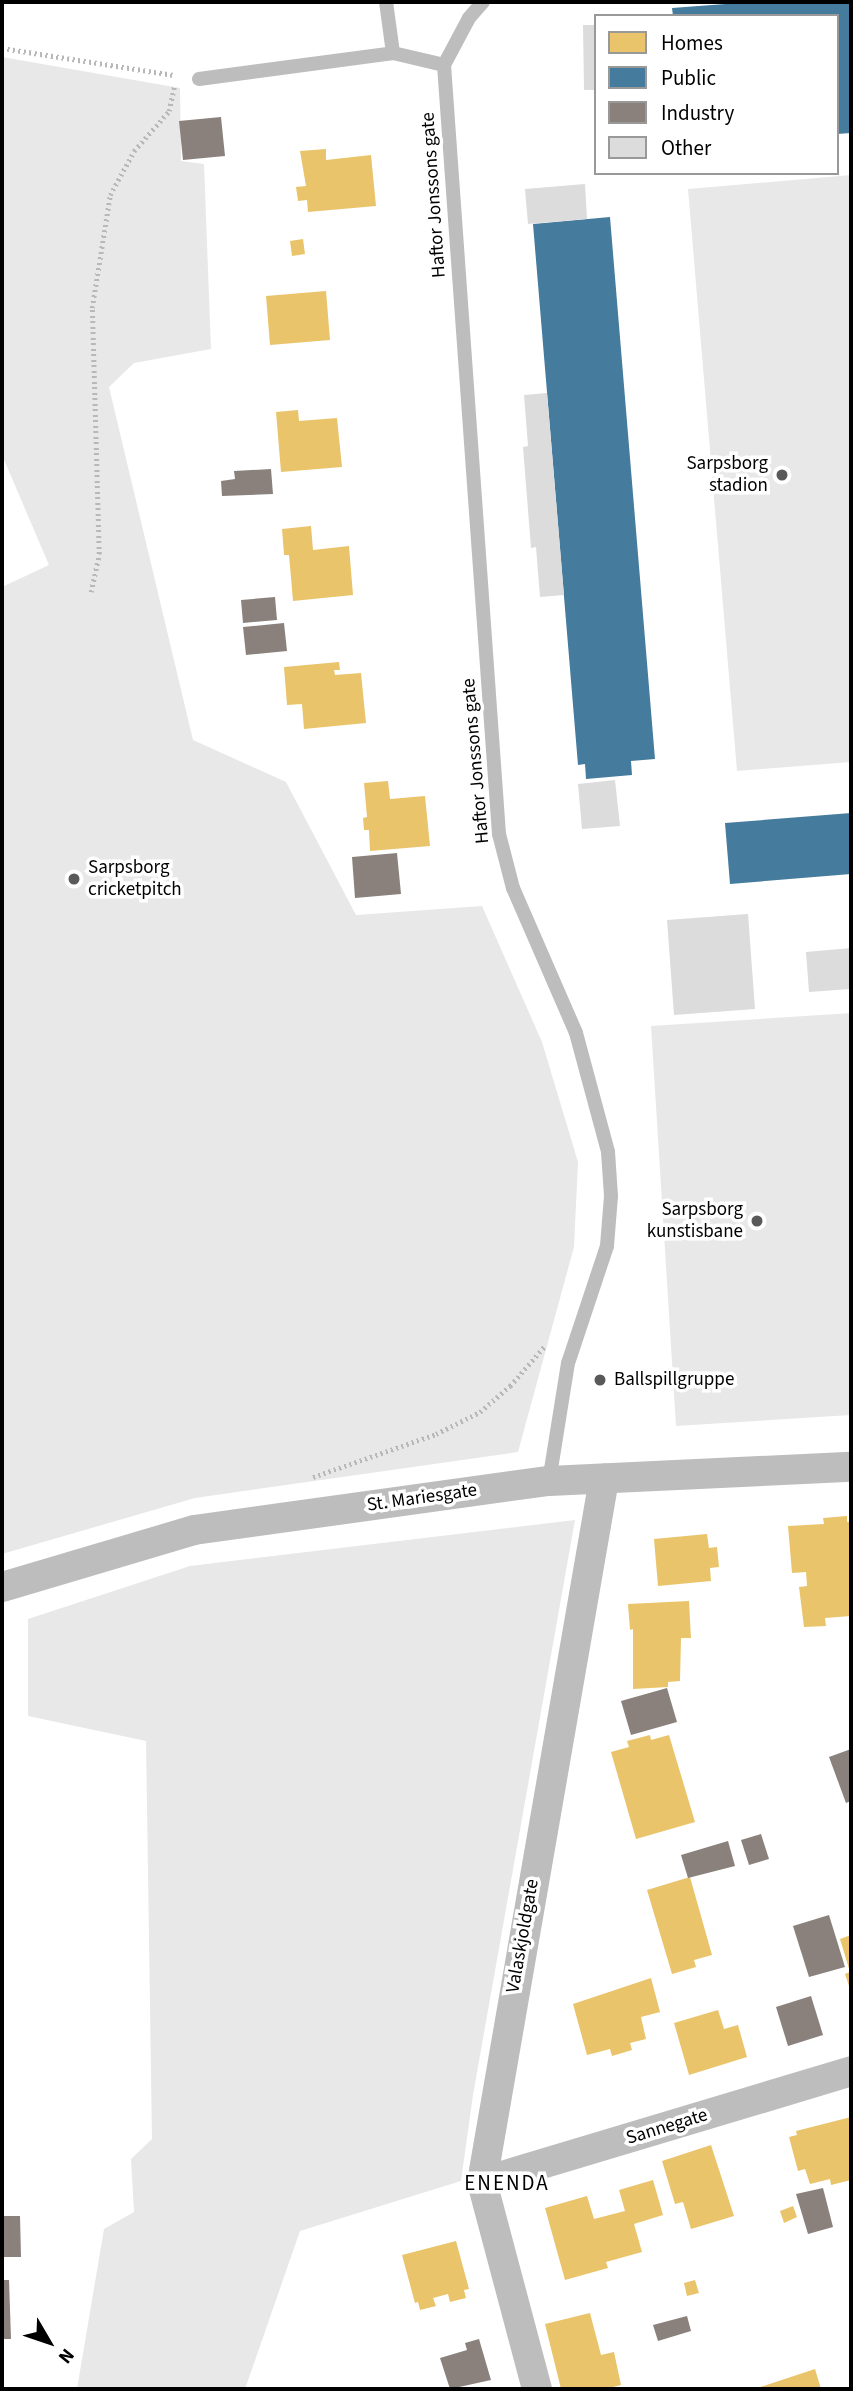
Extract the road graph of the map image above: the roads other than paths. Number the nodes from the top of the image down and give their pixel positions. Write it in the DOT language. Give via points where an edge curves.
graph roads {
  1 [pos="386,2"];
  2 [pos="483,2"];
  3 [pos="393,53"];
  4 [pos="444,65"];
  5 [pos="199,79"];
  6 [pos="851,1467"];
  7 [pos="604,1479"];
  8 [pos="549,1481"];
  9 [pos="2,1587"];
  10 [pos="851,2071"];
  11 [pos="482,2182"];
  12 [pos="537,2389"];
  1 -- 3 [label="lane"];
  2 -- 4 [label="lane"];
  3 -- 4 [label="lane"];
  3 -- 5 [label="lane"];
  4 -- 8 [label="lane, Haftor Jonssons gate" via="499,834 513,888 576,1032 608,1152 607,1246 568,1363"];
  6 -- 7 [label="street, St. Mariesgate"];
  7 -- 8 [label="street, St. Mariesgate"];
  7 -- 11 [label="street, Valaskjoldgate"];
  8 -- 9 [label="street, St. Mariesgate" via="194,1530"];
  10 -- 11 [label="street, Sannegate"];
  11 -- 12 [label="street, Valaskjoldgate"];
}
